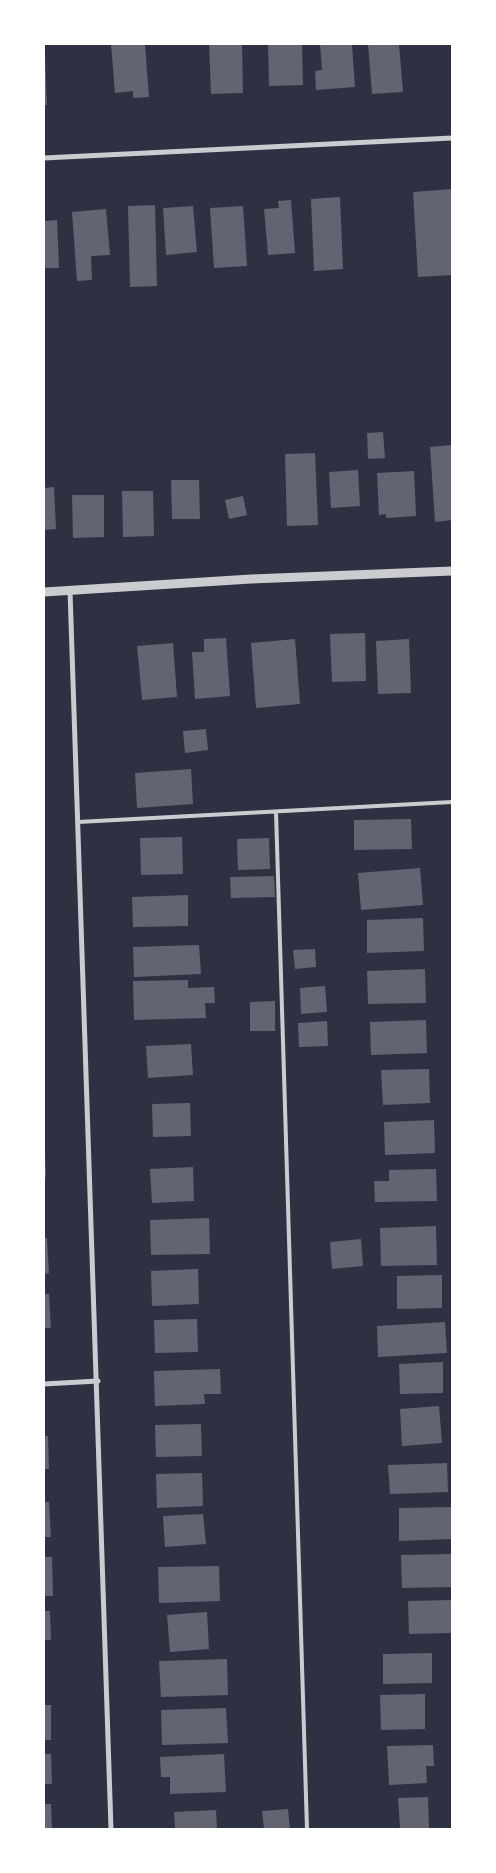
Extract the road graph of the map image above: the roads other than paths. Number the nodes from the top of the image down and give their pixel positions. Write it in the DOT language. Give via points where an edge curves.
graph roads {
  1 [pos="452,138"];
  2 [pos="44,158"];
  3 [pos="452,571"];
  4 [pos="70,591"];
  5 [pos="44,592"];
  6 [pos="452,802"];
  7 [pos="276,812"];
  8 [pos="78,822"];
  9 [pos="98,1381"];
  10 [pos="44,1384"];
  11 [pos="111,1829"];
  12 [pos="307,1829"];
  1 -- 2 [label="street"];
  3 -- 4 [label="street" via="251,579"];
  4 -- 5 [label="street"];
  4 -- 8 [label="street"];
  6 -- 7 [label="lane"];
  7 -- 8 [label="lane"];
  7 -- 12 [label="lane"];
  8 -- 9 [label="street"];
  9 -- 10 [label="street"];
  9 -- 11 [label="street"];
}
